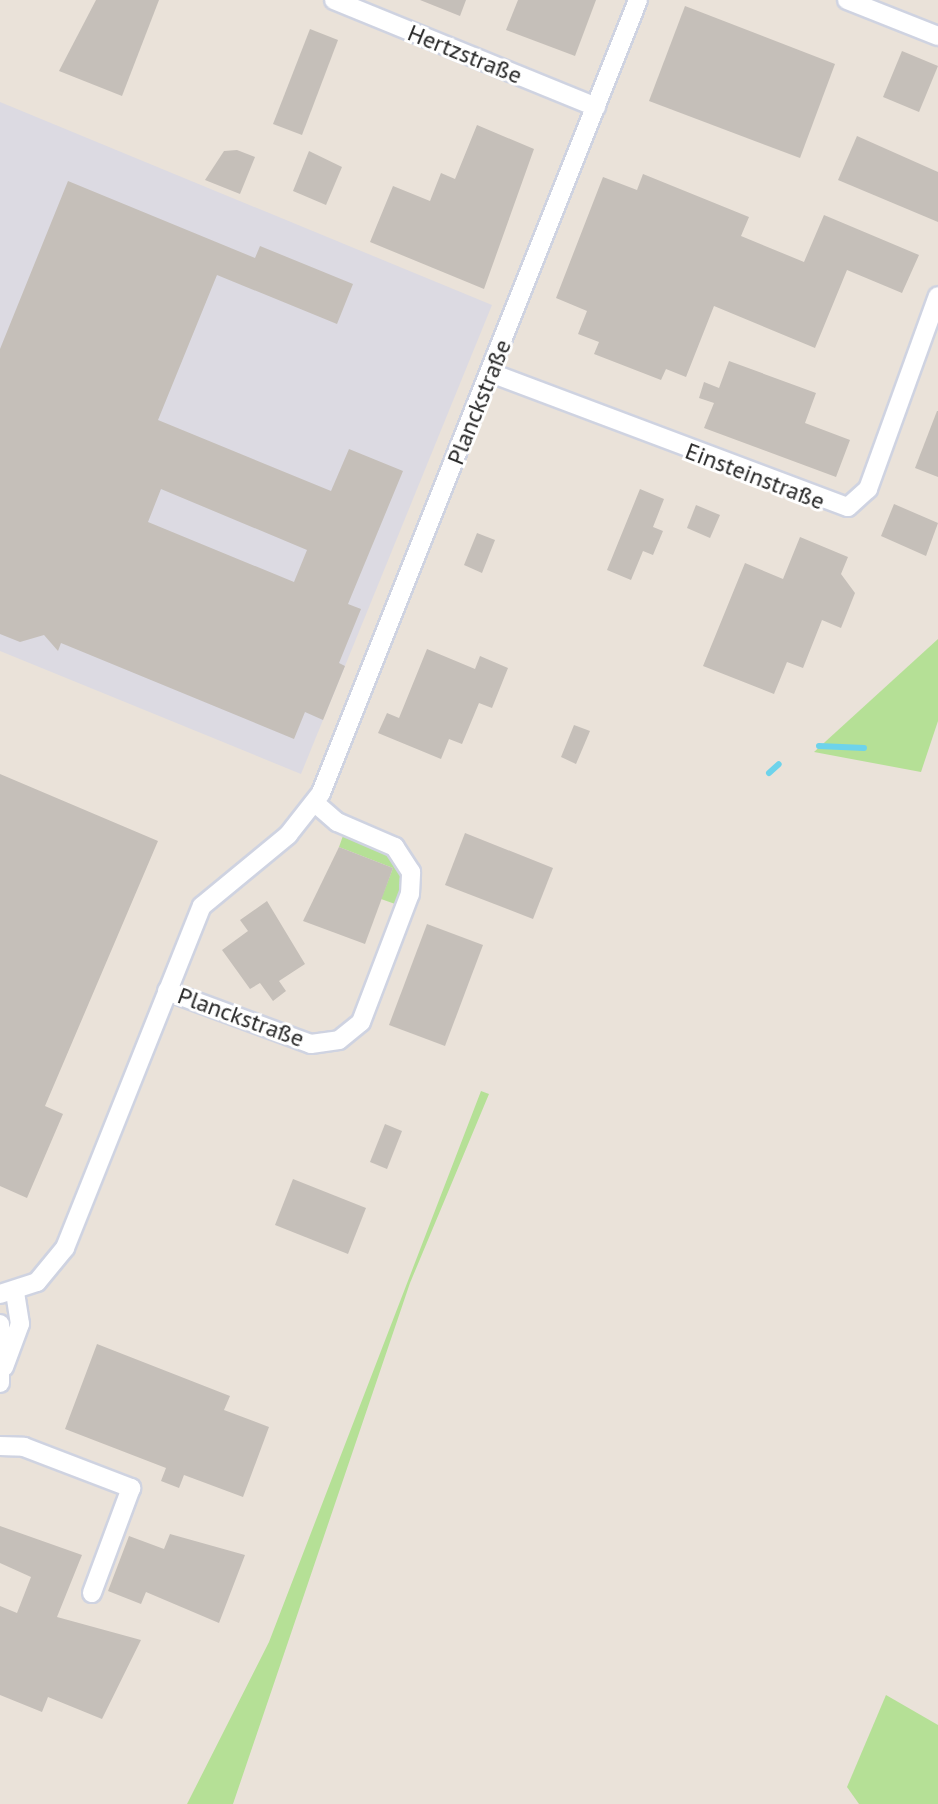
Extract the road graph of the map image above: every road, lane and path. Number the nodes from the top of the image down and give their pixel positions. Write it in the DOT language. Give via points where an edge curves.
graph roads {
  1 [pos="334,0"];
  2 [pos="638,0"];
  3 [pos="847,0"];
  4 [pos="938,36"];
  5 [pos="596,107"];
  6 [pos="938,296"];
  7 [pos="491,373"];
  8 [pos="315,803"];
  9 [pos="167,991"];
  10 [pos="7,1293"];
  11 [pos="0,1324"];
  12 [pos="2,1375"];
  13 [pos="0,1446"];
  14 [pos="92,1593"];
  1 -- 5 [label="street, Hertzstraße"];
  2 -- 5 [label="street, Planckstraße"];
  3 -- 4 [label="street"];
  5 -- 7 [label="street, Planckstraße"];
  6 -- 7 [label="street, Einsteinstraße" via="868,489 848,507"];
  7 -- 8 [label="street, Planckstraße"];
  8 -- 9 [label="street, Planckstraße" via="288,835 208,899"];
  8 -- 9 [label="street, Planckstraße" via="337,822 389,842 411,872 410,894 361,1022 339,1040 311,1044"];
  9 -- 10 [label="street, Planckstraße" via="65,1248 44,1276"];
  10 -- 12 [label="street" via="20,1324"];
  11 -- 12 [label="street"];
  13 -- 14 [label="street" via="24,1447 131,1488"];
}
